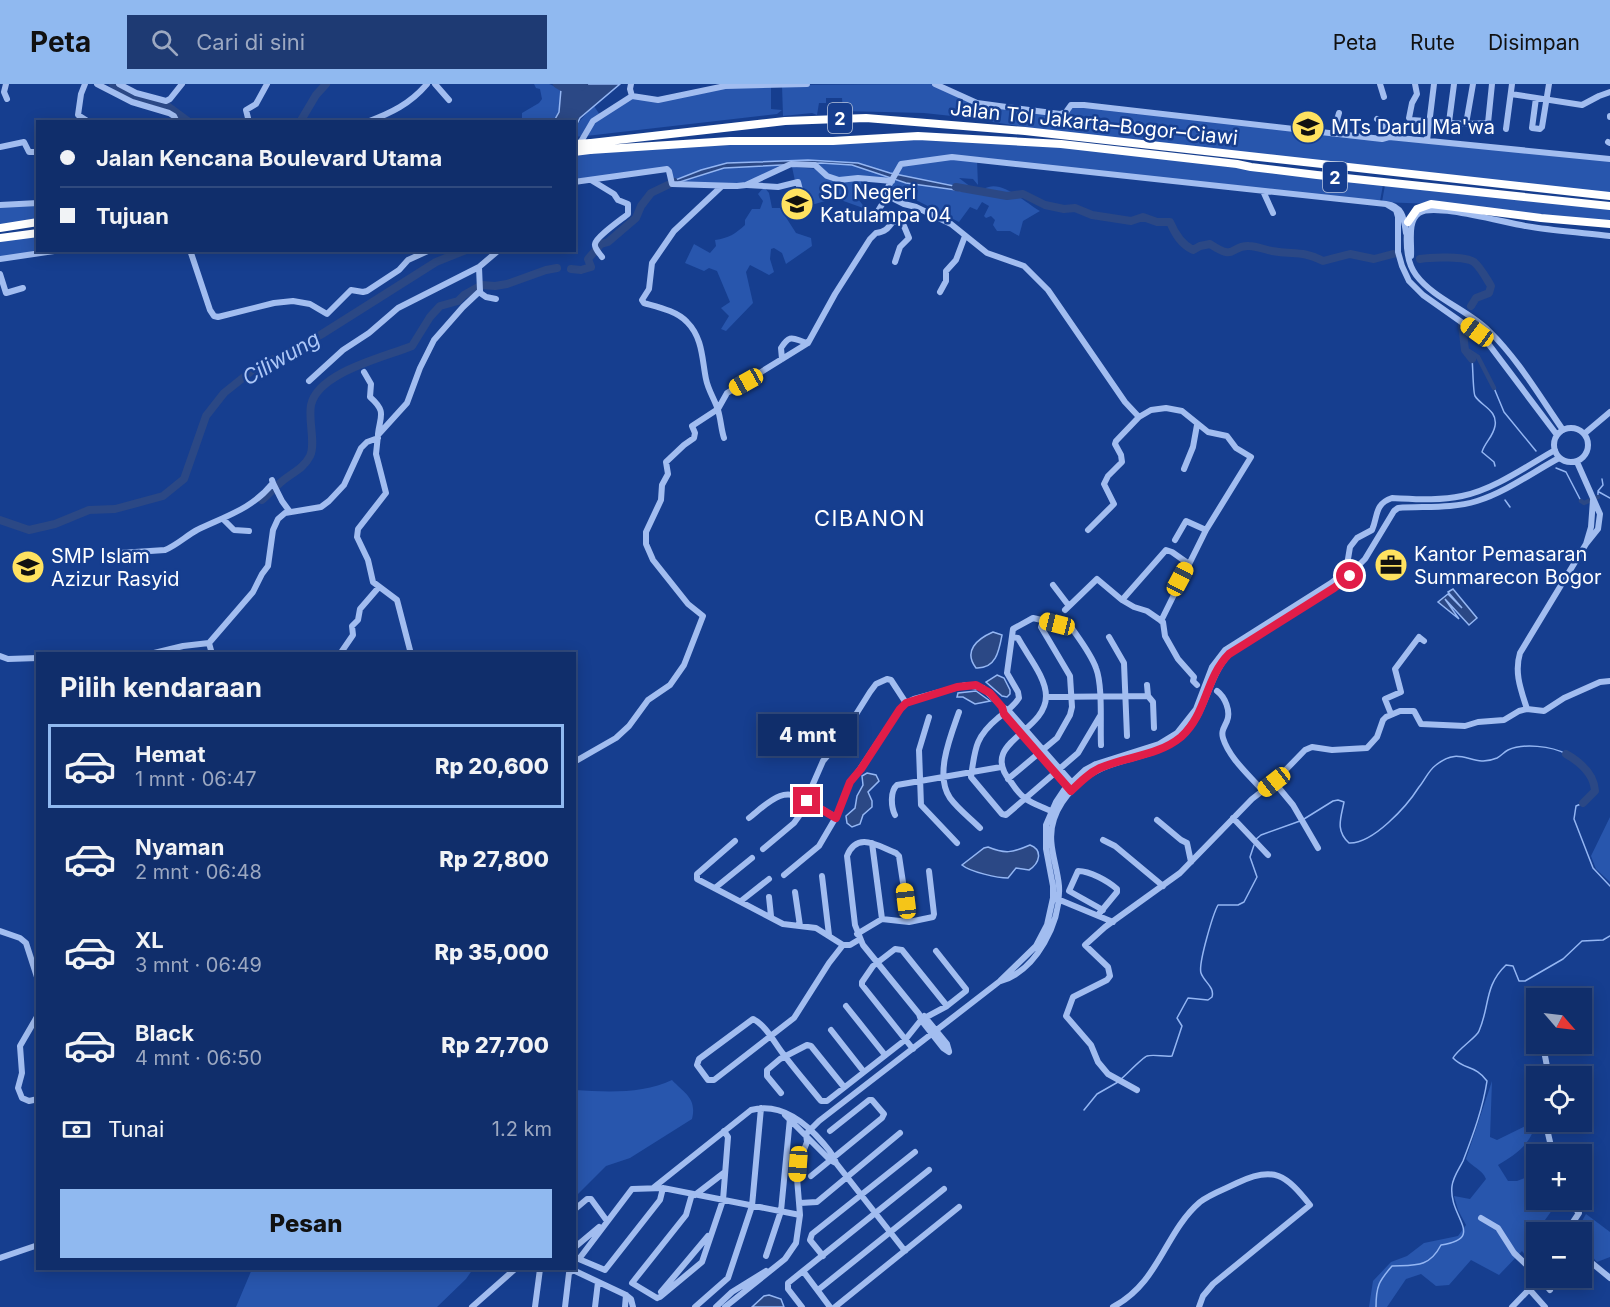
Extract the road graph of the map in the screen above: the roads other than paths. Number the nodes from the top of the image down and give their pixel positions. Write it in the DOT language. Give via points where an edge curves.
graph roads {
  1 [pos="6,84"];
  2 [pos="85,84"];
  3 [pos="97,84"];
  4 [pos="119,84"];
  5 [pos="182,84"];
  6 [pos="267,84"];
  7 [pos="427,84"];
  8 [pos="435,84"];
  9 [pos="632,84"];
  10 [pos="807,84"];
  11 [pos="935,84"];
  12 [pos="1380,84"];
  13 [pos="1415,84"];
  14 [pos="1434,84"];
  15 [pos="1454,84"];
  16 [pos="1473,84"];
  17 [pos="1492,84"];
  18 [pos="1512,84"];
  19 [pos="1549,84"];
  20 [pos="716,86"];
  21 [pos="1610,92"];
  22 [pos="1511,94"];
  23 [pos="632,96"];
  24 [pos="1384,96"];
  25 [pos="1536,98"];
  26 [pos="7,99"];
  27 [pos="1546,99"];
  28 [pos="448,100"];
  29 [pos="1339,113"];
  30 [pos="783,116"];
  31 [pos="1377,119"];
  32 [pos="86,120"];
  33 [pos="176,120"];
  34 [pos="248,120"];
  35 [pos="372,120"];
  36 [pos="1428,122"];
  37 [pos="1449,122"];
  38 [pos="1466,124"];
  39 [pos="728,128"];
  40 [pos="1038,129"];
  41 [pos="1506,129"];
  42 [pos="1333,134"];
  43 [pos="1066,136"];
  44 [pos="1386,138"];
  45 [pos="1427,141"];
  46 [pos="576,144"];
  47 [pos="590,146"];
  48 [pos="0,147"];
  49 [pos="576,150"];
  50 [pos="36,152"];
  51 [pos="576,152"];
  52 [pos="1610,159"];
  53 [pos="893,178"];
  54 [pos="591,180"];
  55 [pos="576,182"];
  56 [pos="746,185"];
  57 [pos="722,186"];
  58 [pos="1263,191"];
  59 [pos="886,196"];
  60 [pos="1610,196"];
  61 [pos="803,202"];
  62 [pos="36,203"];
  63 [pos="1386,204"];
  64 [pos="0,205"];
  65 [pos="1610,206"];
  66 [pos="1273,213"];
  67 [pos="894,220"];
  68 [pos="36,222"];
  69 [pos="1408,222"];
  70 [pos="1610,224"];
  71 [pos="0,228"];
  72 [pos="36,233"];
  73 [pos="1406,234"];
  74 [pos="965,236"];
  75 [pos="1610,236"];
  76 [pos="0,238"];
  77 [pos="47,252"];
  78 [pos="191,252"];
  79 [pos="426,252"];
  80 [pos="497,252"];
  81 [pos="599,252"];
  82 [pos="0,259"];
  83 [pos="895,262"];
  84 [pos="1410,264"];
  85 [pos="479,267"];
  86 [pos="0,274"];
  87 [pos="23,288"];
  88 [pos="480,288"];
  89 [pos="940,292"];
  90 [pos="1442,297"];
  91 [pos="496,299"];
  92 [pos="1437,304"];
  93 [pos="808,343"];
  94 [pos="782,358"];
  95 [pos="364,372"];
  96 [pos="309,381"];
  97 [pos="718,408"];
  98 [pos="1610,412"];
  99 [pos="1139,417"];
  100 [pos="1197,424"];
  101 [pos="1563,430"];
  102 [pos="1584,434"];
  103 [pos="1557,435"];
  104 [pos="378,436"];
  105 [pos="724,438"];
  106 [pos="1555,450"];
  107 [pos="1560,458"];
  108 [pos="1577,462"];
  109 [pos="1184,469"];
  110 [pos="1593,500"];
  111 [pos="290,512"];
  112 [pos="1592,519"];
  113 [pos="1600,520"];
  114 [pos="224,521"];
  115 [pos="1088,530"];
  116 [pos="1206,530"];
  117 [pos="249,531"];
  118 [pos="1369,533"];
  119 [pos="1175,540"];
  120 [pos="1377,541"];
  121 [pos="1586,544"];
  122 [pos="120,553"];
  123 [pos="1189,564"];
  124 [pos="1348,573"];
  125 [pos="1053,585"];
  126 [pos="379,587"];
  127 [pos="1122,600"];
  128 [pos="1043,620"];
  129 [pos="1161,621"];
  130 [pos="1109,637"];
  131 [pos="1012,638"];
  132 [pos="1424,641"];
  133 [pos="209,643"];
  134 [pos="158,652"];
  135 [pos="211,652"];
  136 [pos="342,652"];
  137 [pos="410,652"];
  138 [pos="0,656"];
  139 [pos="36,658"];
  140 [pos="1194,676"];
  141 [pos="1610,681"];
  142 [pos="1205,682"];
  143 [pos="1148,685"];
  144 [pos="1197,685"];
  145 [pos="1217,692"];
  146 [pos="1126,696"];
  147 [pos="1148,696"];
  148 [pos="1046,697"];
  149 [pos="1072,697"];
  150 [pos="1099,697"];
  151 [pos="906,703"];
  152 [pos="1005,710"];
  153 [pos="1530,710"];
  154 [pos="959,712"];
  155 [pos="1391,714"];
  156 [pos="1100,716"];
  157 [pos="929,717"];
  158 [pos="1154,728"];
  159 [pos="1023,731"];
  160 [pos="1127,736"];
  161 [pos="1101,745"];
  162 [pos="1041,751"];
  163 [pos="576,761"];
  164 [pos="1001,767"];
  165 [pos="1057,770"];
  166 [pos="972,771"];
  167 [pos="945,775"];
  168 [pos="1008,779"];
  169 [pos="919,780"];
  170 [pos="1274,782"];
  171 [pos="1071,786"];
  172 [pos="1263,791"];
  173 [pos="1025,799"];
  174 [pos="807,801"];
  175 [pos="1051,812"];
  176 [pos="895,815"];
  177 [pos="749,818"];
  178 [pos="836,818"];
  179 [pos="1233,818"];
  180 [pos="1157,820"];
  181 [pos="980,828"];
  182 [pos="1102,840"];
  183 [pos="735,841"];
  184 [pos="872,843"];
  185 [pos="957,843"];
  186 [pos="1318,848"];
  187 [pos="762,849"];
  188 [pos="1268,855"];
  189 [pos="753,858"];
  190 [pos="1191,862"];
  191 [pos="928,871"];
  192 [pos="784,874"];
  193 [pos="822,876"];
  194 [pos="769,879"];
  195 [pos="1163,886"];
  196 [pos="716,888"];
  197 [pos="795,892"];
  198 [pos="769,897"];
  199 [pos="1056,898"];
  200 [pos="741,901"];
  201 [pos="1101,912"];
  202 [pos="771,916"];
  203 [pos="882,919"];
  204 [pos="909,922"];
  205 [pos="1113,922"];
  206 [pos="800,926"];
  207 [pos="0,931"];
  208 [pos="829,934"];
  209 [pos="859,937"];
  210 [pos="843,945"];
  211 [pos="936,951"];
  212 [pos="878,962"];
  213 [pos="36,974"];
  214 [pos="846,1006"];
  215 [pos="947,1006"];
  216 [pos="922,1017"];
  217 [pos="36,1018"];
  218 [pos="831,1030"];
  219 [pos="934,1032"];
  220 [pos="770,1037"];
  221 [pos="905,1040"];
  222 [pos="913,1049"];
  223 [pos="885,1055"];
  224 [pos="1545,1056"];
  225 [pos="785,1057"];
  226 [pos="1547,1066"];
  227 [pos="864,1072"];
  228 [pos="844,1087"];
  229 [pos="1137,1090"];
  230 [pos="781,1093"];
  231 [pos="36,1099"];
  232 [pos="761,1108"];
  233 [pos="789,1117"];
  234 [pos="724,1131"];
  235 [pos="830,1131"];
  236 [pos="808,1132"];
  237 [pos="900,1133"];
  238 [pos="915,1152"];
  239 [pos="834,1160"];
  240 [pos="929,1170"];
  241 [pos="725,1172"];
  242 [pos="811,1176"];
  243 [pos="847,1177"];
  244 [pos="652,1188"];
  245 [pos="663,1188"];
  246 [pos="944,1189"];
  247 [pos="694,1194"];
  248 [pos="861,1195"];
  249 [pos="723,1200"];
  250 [pos="800,1203"];
  251 [pos="752,1206"];
  252 [pos="576,1208"];
  253 [pos="959,1208"];
  254 [pos="781,1211"];
  255 [pos="875,1214"];
  256 [pos="800,1215"];
  257 [pos="1481,1218"];
  258 [pos="608,1220"];
  259 [pos="712,1232"];
  260 [pos="890,1232"];
  261 [pos="36,1246"];
  262 [pos="576,1246"];
  263 [pos="905,1251"];
  264 [pos="766,1256"];
  265 [pos="823,1256"];
  266 [pos="0,1258"];
  267 [pos="577,1258"];
  268 [pos="1526,1263"];
  269 [pos="1592,1263"];
  270 [pos="777,1266"];
  271 [pos="514,1270"];
  272 [pos="540,1270"];
  273 [pos="571,1270"];
  274 [pos="803,1271"];
  275 [pos="1610,1278"];
  276 [pos="598,1282"];
  277 [pos="1529,1289"];
  278 [pos="818,1290"];
  279 [pos="626,1295"];
  280 [pos="657,1298"];
  281 [pos="472,1307"];
  282 [pos="535,1307"];
  283 [pos="565,1307"];
  284 [pos="595,1307"];
  285 [pos="625,1307"];
  286 [pos="633,1307"];
  287 [pos="695,1307"];
  288 [pos="716,1307"];
  289 [pos="725,1307"];
  290 [pos="802,1307"];
  291 [pos="833,1307"];
  292 [pos="1113,1307"];
  293 [pos="1199,1307"];
  294 [pos="1512,1307"];
  295 [pos="1545,1307"];
  1 -- 26 [label="street"];
  2 -- 32 [label="street" via="78,115"];
  3 -- 33 [label="street" via="132,102 169,113"];
  4 -- 5 [label="street" via="166,101"];
  6 -- 34 [label="street" via="256,104 246,110"];
  7 -- 35 [label="street" via="406,105"];
  8 -- 28 [label="street"];
  9 -- 23 [label="street"];
  10 -- 20 [label="street"];
  11 -- 42 [label="street" via="977,103 1060,114 1071,105 1084,105"];
  12 -- 24 [label="street"];
  13 -- 36 [label="street" via="1417,94 1410,119"];
  14 -- 36 [label="street"];
  15 -- 37 [label="street"];
  16 -- 38 [label="street"];
  17 -- 38 [label="street" via="1488,123"];
  18 -- 22 [label="street"];
  19 -- 27 [label="street"];
  20 -- 23 [label="street" via="658,100"];
  21 -- 27 [label="street" via="1582,105"];
  22 -- 25 [label="street"];
  22 -- 41 [label="street"];
  23 -- 49 [label="street" via="593,122"];
  25 -- 27 [label="street"];
  25 -- 27 [label="street" via="1533,129 1542,128"];
  29 -- 42 [label="street"];
  30 -- 39 [label="highway"];
  31 -- 44 [label="street" via="1384,124"];
  36 -- 37 [label="street"];
  36 -- 45 [label="street"];
  37 -- 38 [label="street"];
  39 -- 43 [label="highway, Jalan Tol Jakarta–Bogor–Ciawi / 2" via="866,118"];
  39 -- 47 [label="highway, Jalan Tol Jakarta–Bogor–Ciawi / 2"];
  40 -- 43 [label="highway"];
  42 -- 44 [label="street"];
  43 -- 60 [label="highway, Jalan Tol Jakarta–Bogor–Ciawi / 2"];
  44 -- 45 [label="street"];
  45 -- 52 [label="street"];
  46 -- 47 [label="highway, Jalan Tol Jakarta–Bogor–Ciawi / 2, bridge"];
  47 -- 51 [label="highway, Jalan Tol Jakarta–Bogor–Ciawi / 2, bridge"];
  47 -- 65 [label="highway, Jalan Tol Jakarta–Bogor–Ciawi / 2" via="918,136 1025,142"];
  48 -- 50 [label="street" via="24,142 29,152"];
  53 -- 56 [label="street" via="839,180 825,175 815,165 791,165"];
  53 -- 58 [label="street" via="901,164 952,157"];
  53 -- 59 [label="street"];
  54 -- 55 [label="street"];
  54 -- 57 [label="street" via="667,169 672,182"];
  54 -- 81 [label="street" via="628,204 628,214 596,242"];
  56 -- 57 [label="street"];
  56 -- 61 [label="street" via="778,187 798,182"];
  57 -- 97 [label="street" via="674,231 652,263 649,289 642,299 679,316 693,329 702,352 706,381"];
  58 -- 63 [label="street"];
  58 -- 66 [label="street"];
  59 -- 67 [label="street" via="878,211"];
  59 -- 74 [label="street" via="927,212"];
  62 -- 64 [label="street"];
  63 -- 73 [label="street" via="1400,210"];
  63 -- 92 [label="street" via="1396,210 1398,252 1409,281"];
  67 -- 83 [label="street" via="906,227 909,239 900,247"];
  67 -- 93 [label="street" via="888,229 870,239"];
  68 -- 71 [label="highway"];
  69 -- 70 [label="highway" via="1417,209 1431,204"];
  69 -- 73 [label="street"];
  72 -- 76 [label="highway"];
  73 -- 84 [label="street"];
  74 -- 89 [label="street"];
  74 -- 99 [label="street" via="987,253 1024,266 1047,290"];
  75 -- 84 [label="street" via="1428,209 1412,222"];
  77 -- 82 [label="street"];
  78 -- 79 [label="street" via="210,310 218,317 292,301 310,304 327,314 351,290 367,291 408,260"];
  80 -- 85 [label="street"];
  84 -- 90 [label="street" via="1424,284"];
  85 -- 88 [label="street"];
  85 -- 96 [label="street" via="398,308"];
  86 -- 87 [label="street" via="6,293"];
  88 -- 91 [label="street" via="486,297"];
  88 -- 104 [label="street" via="434,340 407,403"];
  90 -- 92 [label="street"];
  90 -- 101 [label="street" via="1496,338"];
  92 -- 103 [label="street" via="1491,346"];
  93 -- 94 [label="street"];
  93 -- 94 [label="street" via="790,339 781,348"];
  94 -- 97 [label="street" via="727,393"];
  95 -- 104 [label="street" via="371,384 370,397 382,415"];
  97 -- 105 [label="street"];
  97 -- 163 [label="street" via="692,426 694,438 666,462 668,474 662,485 662,497 646,532 653,560 688,604 703,616 684,666 670,685 641,707 621,734"];
  98 -- 102 [label="street"];
  99 -- 100 [label="street" via="1151,410 1173,408"];
  99 -- 115 [label="street" via="1115,444 1122,462 1104,484 1114,504"];
  100 -- 109 [label="street" via="1194,447"];
  100 -- 116 [label="street" via="1208,432 1227,436 1236,448 1251,457"];
  101 -- 102 [label="street" via="1575,429"];
  101 -- 103 [label="street"];
  102 -- 108 [label="street" via="1588,448"];
  103 -- 106 [label="street"];
  104 -- 111 [label="street" via="361,448 344,485 329,501 321,507"];
  104 -- 126 [label="street" via="376,454 386,493 357,533 372,580"];
  106 -- 107 [label="street"];
  106 -- 118 [label="street" via="1468,495 1386,500 1379,506"];
  107 -- 108 [label="street"];
  107 -- 120 [label="street" via="1476,501 1398,508"];
  108 -- 110 [label="street"];
  110 -- 112 [label="street"];
  110 -- 113 [label="street"];
  111 -- 114 [label="street" via="273,484 253,503"];
  111 -- 133 [label="street" via="274,526 268,566 253,592"];
  112 -- 113 [label="street"];
  112 -- 121 [label="street"];
  113 -- 121 [label="street" via="1594,537"];
  114 -- 117 [label="street" via="234,530"];
  114 -- 122 [label="street" via="198,530 165,550"];
  116 -- 119 [label="street" via="1186,521"];
  116 -- 123 [label="street"];
  118 -- 120 [label="street"];
  118 -- 124 [label="street" via="1357,538 1350,547"];
  120 -- 124 [label="street" via="1365,559"];
  121 -- 153 [label="street" via="1520,652 1516,664 1519,686"];
  123 -- 127 [label="street" via="1166,550"];
  123 -- 129 [label="street"];
  124 -- 142 [label="street" via="1233,643 1218,657"];
  124 -- 171 [label="street" via="1334,588 1229,654 1216,669 1200,712 1180,737 1161,749 1098,769"];
  125 -- 127 [label="street" via="1067,608 1097,579"];
  126 -- 136 [label="street" via="360,609 352,626 353,635"];
  126 -- 137 [label="street" via="396,600"];
  127 -- 129 [label="street"];
  128 -- 131 [label="street" via="1033,618 1015,626"];
  128 -- 149 [label="street" via="1041,627 1070,676"];
  128 -- 150 [label="street" via="1071,627 1096,669"];
  129 -- 140 [label="street" via="1178,659"];
  130 -- 146 [label="street" via="1124,663"];
  131 -- 148 [label="street" via="1018,639 1040,676"];
  131 -- 152 [label="street" via="1007,673 1019,698"];
  132 -- 155 [label="street" via="1419,637 1395,669 1401,692 1385,700"];
  133 -- 134 [label="street"];
  133 -- 135 [label="street"];
  138 -- 139 [label="street"];
  140 -- 142 [label="street"];
  140 -- 144 [label="street" via="1192,681"];
  141 -- 153 [label="street" via="1564,698 1544,711"];
  142 -- 171 [label="street" via="1196,709 1177,733 1159,744 1096,764"];
  143 -- 147 [label="street"];
  145 -- 172 [label="street" via="1225,701 1228,716 1222,729 1224,741"];
  146 -- 147 [label="street"];
  146 -- 150 [label="street"];
  146 -- 160 [label="street"];
  147 -- 158 [label="street" via="1153,702"];
  148 -- 149 [label="street"];
  148 -- 159 [label="street" via="1041,713"];
  149 -- 150 [label="street"];
  149 -- 162 [label="street" via="1070,715 1062,730"];
  150 -- 156 [label="street"];
  151 -- 152 [label="street" via="966,684 983,688"];
  151 -- 174 [label="street" via="891,680 876,684 823,761"];
  151 -- 178 [label="street" via="850,782"];
  152 -- 159 [label="street"];
  152 -- 166 [label="street" via="981,733"];
  153 -- 155 [label="street" via="1519,711 1504,720 1459,726 1421,724 1411,710"];
  154 -- 167 [label="street" via="946,752"];
  155 -- 170 [label="street" via="1383,720 1377,737 1367,748 1309,748"];
  156 -- 161 [label="street"];
  156 -- 165 [label="street" via="1078,753"];
  157 -- 169 [label="street" via="919,750"];
  159 -- 162 [label="street"];
  159 -- 164 [label="street" via="1006,748"];
  162 -- 165 [label="street"];
  162 -- 168 [label="street"];
  164 -- 166 [label="street"];
  164 -- 168 [label="street"];
  165 -- 171 [label="street"];
  165 -- 173 [label="street"];
  166 -- 167 [label="street"];
  166 -- 173 [label="street" via="971,777 1002,814"];
  167 -- 169 [label="street"];
  167 -- 181 [label="street" via="950,798"];
  168 -- 173 [label="street"];
  169 -- 176 [label="street" via="893,788"];
  169 -- 185 [label="street" via="921,805"];
  170 -- 172 [label="street"];
  170 -- 186 [label="street"];
  171 -- 175 [label="street"];
  171 -- 199 [label="street" via="1052,826 1059,886"];
  172 -- 179 [label="street"];
  173 -- 175 [label="street"];
  174 -- 177 [label="street" via="782,795"];
  174 -- 178 [label="street"];
  174 -- 187 [label="street" via="794,823"];
  175 -- 199 [label="street" via="1045,837"];
  178 -- 192 [label="street" via="819,846"];
  179 -- 188 [label="street"];
  179 -- 190 [label="street"];
  180 -- 190 [label="street" via="1187,843"];
  182 -- 195 [label="street" via="1115,846"];
  183 -- 196 [label="street" via="696,877"];
  184 -- 203 [label="street"];
  184 -- 204 [label="street" via="899,856"];
  184 -- 209 [label="street" via="857,842 847,856"];
  189 -- 196 [label="street"];
  190 -- 195 [label="street"];
  191 -- 204 [label="street" via="933,918"];
  193 -- 208 [label="street"];
  194 -- 200 [label="street"];
  195 -- 205 [label="street"];
  196 -- 200 [label="street"];
  197 -- 206 [label="street"];
  198 -- 202 [label="street"];
  199 -- 201 [label="street"];
  199 -- 219 [label="street" via="1036,946 1000,981"];
  200 -- 202 [label="street"];
  201 -- 201 [label="street" via="1069,891 1078,870 1117,889"];
  201 -- 205 [label="street"];
  202 -- 206 [label="street" via="783,924"];
  203 -- 204 [label="street"];
  203 -- 209 [label="street"];
  205 -- 229 [label="street" via="1085,945 1108,967 1110,976 1073,998 1065,1016 1091,1046 1108,1074"];
  206 -- 208 [label="street"];
  207 -- 213 [label="street" via="26,943"];
  208 -- 210 [label="street"];
  209 -- 210 [label="street" via="850,945"];
  209 -- 212 [label="street"];
  210 -- 220 [label="street" via="800,1012"];
  211 -- 215 [label="street" via="966,989"];
  212 -- 215 [label="street" via="898,948 902,950"];
  212 -- 216 [label="street"];
  212 -- 221 [label="street" via="862,982"];
  214 -- 223 [label="street"];
  215 -- 216 [label="street"];
  216 -- 219 [label="street"];
  216 -- 221 [label="street"];
  217 -- 231 [label="street" via="20,1046 22,1070 18,1086 22,1098"];
  218 -- 227 [label="street"];
  219 -- 222 [label="street"];
  220 -- 220 [label="street" via="711,1082 697,1065 699,1059 750,1019 757,1020"];
  220 -- 225 [label="street"];
  221 -- 222 [label="street"];
  221 -- 223 [label="street"];
  222 -- 236 [label="street"];
  223 -- 227 [label="street"];
  224 -- 226 [label="street"];
  225 -- 228 [label="street" via="811,1046"];
  225 -- 228 [label="street" via="824,1102"];
  225 -- 230 [label="street" via="766,1073"];
  227 -- 228 [label="street"];
  232 -- 233 [label="street"];
  232 -- 234 [label="street" via="751,1110"];
  232 -- 251 [label="street"];
  233 -- 236 [label="street"];
  233 -- 254 [label="street"];
  234 -- 241 [label="street" via="728,1137"];
  234 -- 244 [label="street"];
  235 -- 239 [label="street" via="869,1100 884,1114"];
  236 -- 239 [label="street"];
  236 -- 250 [label="street" via="798,1164"];
  237 -- 243 [label="street"];
  238 -- 248 [label="street"];
  239 -- 242 [label="street"];
  239 -- 243 [label="street"];
  240 -- 255 [label="street"];
  241 -- 247 [label="street"];
  241 -- 249 [label="street"];
  243 -- 248 [label="street"];
  243 -- 250 [label="street" via="817,1202"];
  244 -- 245 [label="street"];
  244 -- 258 [label="street" via="632,1189"];
  245 -- 247 [label="street"];
  245 -- 267 [label="street" via="660,1200 605,1270"];
  246 -- 260 [label="street"];
  247 -- 249 [label="street"];
  247 -- 280 [label="street" via="686,1215 632,1283"];
  248 -- 255 [label="street"];
  248 -- 265 [label="street" via="810,1237"];
  249 -- 251 [label="street"];
  249 -- 259 [label="street"];
  250 -- 256 [label="street"];
  251 -- 254 [label="street"];
  251 -- 287 [label="street" via="728,1278"];
  252 -- 258 [label="street" via="591,1199"];
  253 -- 263 [label="street"];
  254 -- 256 [label="street"];
  254 -- 264 [label="street"];
  255 -- 260 [label="street"];
  255 -- 265 [label="street"];
  256 -- 270 [label="street" via="796,1243"];
  257 -- 268 [label="street" via="1498,1228 1514,1253"];
  258 -- 262 [label="street"];
  258 -- 267 [label="street"];
  259 -- 280 [label="street"];
  259 -- 280 [label="street" via="702,1262"];
  260 -- 263 [label="street"];
  260 -- 278 [label="street"];
  261 -- 266 [label="street"];
  263 -- 291 [label="street"];
  265 -- 274 [label="street"];
  269 -- 275 [label="street"];
  270 -- 288 [label="street" via="752,1278"];
  270 -- 289 [label="street"];
  271 -- 281 [label="street"];
  272 -- 282 [label="street"];
  273 -- 276 [label="street"];
  273 -- 283 [label="street"];
  274 -- 278 [label="street"];
  274 -- 290 [label="street" via="787,1286"];
  276 -- 279 [label="street"];
  276 -- 284 [label="street"];
  277 -- 294 [label="street"];
  277 -- 295 [label="street"];
  278 -- 291 [label="street"];
  279 -- 285 [label="street"];
  279 -- 286 [label="street"];
  292 -- 293 [label="street" via="1149,1276 1185,1217 1202,1200 1256,1174 1271,1173 1296,1187 1310,1205 1213,1284"];
}
